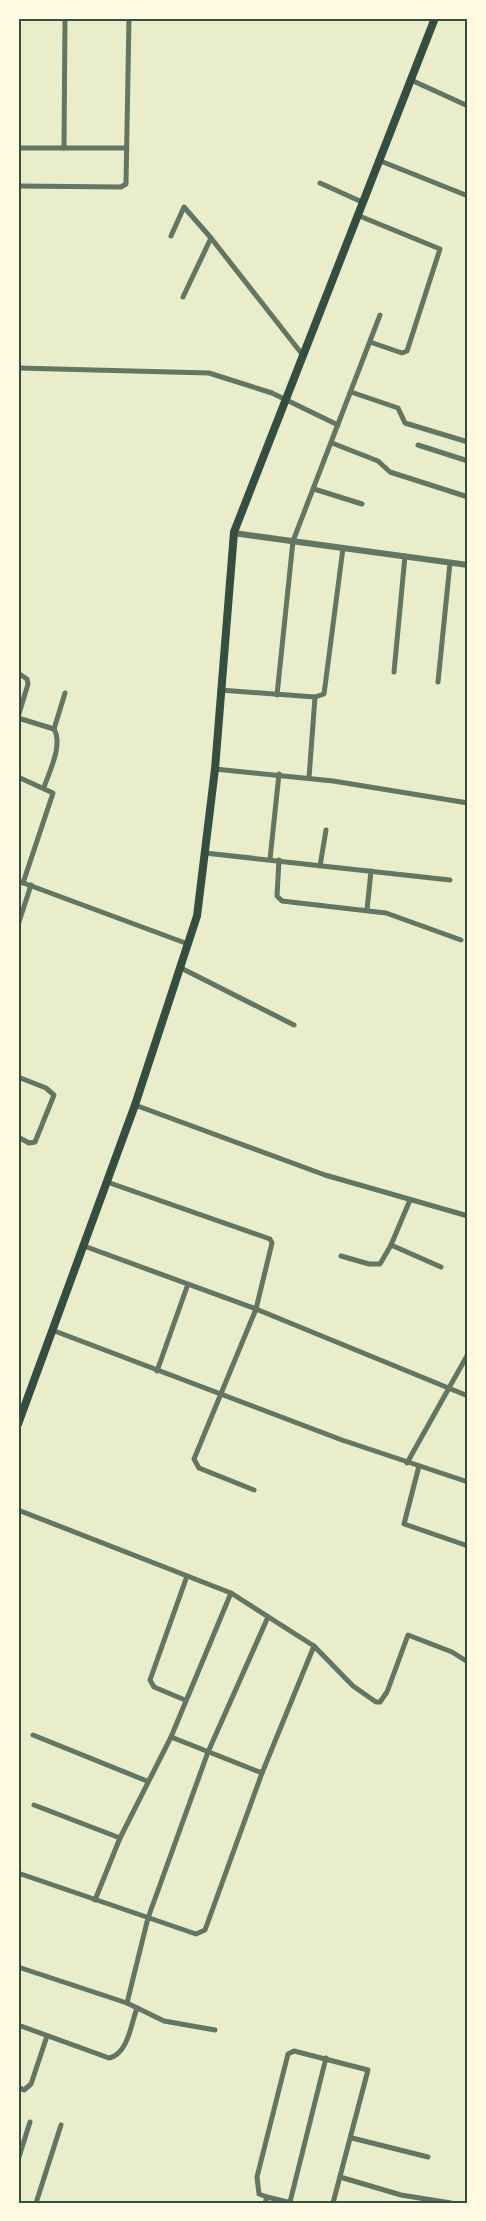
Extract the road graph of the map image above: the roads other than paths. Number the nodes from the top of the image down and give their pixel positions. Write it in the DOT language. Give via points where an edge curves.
graph roads {
  1 [pos="65,18"];
  2 [pos="129,18"];
  3 [pos="435,18"];
  4 [pos="411,80"];
  5 [pos="468,106"];
  6 [pos="18,148"];
  7 [pos="64,148"];
  8 [pos="126,148"];
  9 [pos="378,160"];
  10 [pos="320,183"];
  11 [pos="18,186"];
  12 [pos="468,196"];
  13 [pos="362,202"];
  14 [pos="357,215"];
  15 [pos="171,236"];
  16 [pos="211,238"];
  17 [pos="183,297"];
  18 [pos="380,315"];
  19 [pos="370,342"];
  20 [pos="302,354"];
  21 [pos="18,368"];
  22 [pos="351,392"];
  23 [pos="284,400"];
  24 [pos="338,425"];
  25 [pos="332,442"];
  26 [pos="468,442"];
  27 [pos="418,445"];
  28 [pos="468,461"];
  29 [pos="314,489"];
  30 [pos="468,497"];
  31 [pos="362,504"];
  32 [pos="234,533"];
  33 [pos="293,541"];
  34 [pos="343,548"];
  35 [pos="405,556"];
  36 [pos="450,562"];
  37 [pos="468,565"];
  38 [pos="18,672"];
  39 [pos="394,672"];
  40 [pos="438,682"];
  41 [pos="220,690"];
  42 [pos="65,693"];
  43 [pos="277,695"];
  44 [pos="315,697"];
  45 [pos="18,717"];
  46 [pos="54,729"];
  47 [pos="215,769"];
  48 [pos="279,774"];
  49 [pos="18,777"];
  50 [pos="309,778"];
  51 [pos="44,787"];
  52 [pos="468,803"];
  53 [pos="327,830"];
  54 [pos="205,853"];
  55 [pos="270,859"];
  56 [pos="279,860"];
  57 [pos="321,866"];
  58 [pos="371,871"];
  59 [pos="450,879"];
  60 [pos="21,882"];
  61 [pos="31,885"];
  62 [pos="367,910"];
  63 [pos="18,925"];
  64 [pos="461,940"];
  65 [pos="188,944"];
  66 [pos="181,968"];
  67 [pos="294,1025"];
  68 [pos="18,1077"];
  69 [pos="135,1105"];
  70 [pos="18,1137"];
  71 [pos="107,1182"];
  72 [pos="410,1200"];
  73 [pos="468,1216"];
  74 [pos="392,1245"];
  75 [pos="84,1246"];
  76 [pos="340,1256"];
  77 [pos="441,1267"];
  78 [pos="188,1284"];
  79 [pos="256,1309"];
  80 [pos="52,1330"];
  81 [pos="468,1354"];
  82 [pos="157,1371"];
  83 [pos="446,1389"];
  84 [pos="222,1396"];
  85 [pos="468,1396"];
  86 [pos="18,1424"];
  87 [pos="407,1463"];
  88 [pos="419,1466"];
  89 [pos="468,1482"];
  90 [pos="254,1490"];
  91 [pos="18,1510"];
  92 [pos="468,1546"];
  93 [pos="187,1576"];
  94 [pos="231,1593"];
  95 [pos="268,1617"];
  96 [pos="315,1646"];
  97 [pos="468,1662"];
  98 [pos="185,1700"];
  99 [pos="33,1735"];
  100 [pos="171,1737"];
  101 [pos="208,1752"];
  102 [pos="262,1773"];
  103 [pos="147,1781"];
  104 [pos="34,1805"];
  105 [pos="120,1838"];
  106 [pos="18,1873"];
  107 [pos="95,1900"];
  108 [pos="148,1918"];
  109 [pos="18,1966"];
  110 [pos="127,2003"];
  111 [pos="137,2008"];
  112 [pos="18,2025"];
  113 [pos="215,2030"];
  114 [pos="47,2036"];
  115 [pos="326,2058"];
  116 [pos="18,2087"];
  117 [pos="30,2122"];
  118 [pos="61,2125"];
  119 [pos="351,2138"];
  120 [pos="428,2157"];
  121 [pos="18,2160"];
  122 [pos="340,2178"];
  123 [pos="401,2195"];
  124 [pos="266,2200"];
  125 [pos="36,2203"];
  126 [pos="292,2203"];
  127 [pos="333,2203"];
  128 [pos="399,2203"];
  129 [pos="451,2203"];
  1 -- 7 [label="street"];
  2 -- 8 [label="street"];
  3 -- 4 [label="highway"];
  4 -- 5 [label="street"];
  4 -- 9 [label="highway"];
  6 -- 7 [label="street"];
  7 -- 8 [label="street"];
  8 -- 11 [label="street" via="126,181 121,187"];
  9 -- 12 [label="street"];
  9 -- 13 [label="highway"];
  10 -- 13 [label="street"];
  13 -- 14 [label="highway"];
  14 -- 19 [label="street" via="440,249 408,351"];
  14 -- 20 [label="highway"];
  15 -- 16 [label="street" via="184,207"];
  16 -- 17 [label="street"];
  16 -- 20 [label="street"];
  18 -- 19 [label="street"];
  19 -- 22 [label="street"];
  20 -- 23 [label="highway"];
  21 -- 23 [label="street" via="209,373"];
  22 -- 24 [label="street"];
  22 -- 26 [label="street" via="398,408 405,423"];
  23 -- 24 [label="street"];
  23 -- 32 [label="highway"];
  24 -- 25 [label="street"];
  25 -- 29 [label="street"];
  25 -- 30 [label="street" via="378,461 390,472"];
  27 -- 28 [label="street"];
  29 -- 31 [label="street"];
  29 -- 33 [label="street"];
  32 -- 33 [label="street"];
  32 -- 41 [label="highway"];
  33 -- 34 [label="street"];
  33 -- 43 [label="street"];
  34 -- 35 [label="street"];
  34 -- 44 [label="street" via="324,694"];
  35 -- 36 [label="street"];
  35 -- 39 [label="street"];
  36 -- 37 [label="street"];
  36 -- 40 [label="street"];
  38 -- 45 [label="street" via="28,684"];
  41 -- 43 [label="street"];
  41 -- 47 [label="highway"];
  42 -- 46 [label="street"];
  43 -- 44 [label="street"];
  44 -- 50 [label="street"];
  45 -- 46 [label="street"];
  46 -- 51 [label="street" via="57,746"];
  47 -- 48 [label="street"];
  47 -- 54 [label="highway"];
  48 -- 50 [label="street"];
  48 -- 55 [label="street"];
  49 -- 51 [label="street"];
  50 -- 52 [label="street"];
  51 -- 60 [label="street" via="52,791 52,797"];
  53 -- 57 [label="street"];
  54 -- 55 [label="street"];
  54 -- 65 [label="highway" via="199,908"];
  55 -- 56 [label="street"];
  56 -- 57 [label="street"];
  56 -- 62 [label="street" via="277,896 282,902"];
  57 -- 58 [label="street"];
  58 -- 59 [label="street"];
  58 -- 62 [label="street"];
  60 -- 61 [label="street"];
  61 -- 63 [label="street"];
  61 -- 65 [label="street"];
  62 -- 64 [label="street" via="403,917"];
  65 -- 66 [label="highway"];
  66 -- 67 [label="street"];
  66 -- 69 [label="highway"];
  68 -- 70 [label="street" via="54,1095 35,1142"];
  69 -- 71 [label="highway"];
  69 -- 72 [label="street" via="252,1150"];
  71 -- 75 [label="highway"];
  71 -- 79 [label="street" via="270,1239 273,1248"];
  72 -- 73 [label="street"];
  72 -- 74 [label="street"];
  74 -- 76 [label="street" via="377,1265"];
  74 -- 77 [label="street"];
  75 -- 78 [label="street"];
  75 -- 80 [label="highway"];
  78 -- 79 [label="street"];
  78 -- 82 [label="street"];
  79 -- 83 [label="street"];
  79 -- 84 [label="street"];
  80 -- 82 [label="street"];
  80 -- 86 [label="highway"];
  81 -- 83 [label="street"];
  82 -- 84 [label="street"];
  83 -- 85 [label="street"];
  83 -- 87 [label="street"];
  84 -- 87 [label="street"];
  84 -- 90 [label="street" via="195,1463"];
  87 -- 88 [label="street"];
  88 -- 89 [label="street"];
  88 -- 92 [label="street" via="404,1524"];
  91 -- 93 [label="street"];
  93 -- 94 [label="street"];
  93 -- 98 [label="street" via="150,1680 154,1687"];
  94 -- 95 [label="street"];
  94 -- 98 [label="street"];
  95 -- 96 [label="street"];
  95 -- 101 [label="street"];
  96 -- 97 [label="street" via="353,1686 376,1702 387,1692 408,1635"];
  96 -- 102 [label="street"];
  98 -- 100 [label="street"];
  99 -- 103 [label="street"];
  100 -- 101 [label="street"];
  100 -- 103 [label="street"];
  101 -- 102 [label="street"];
  101 -- 108 [label="street"];
  102 -- 108 [label="street" via="205,1930 196,1934"];
  103 -- 105 [label="street"];
  104 -- 105 [label="street"];
  105 -- 107 [label="street"];
  106 -- 107 [label="street"];
  107 -- 108 [label="street"];
  108 -- 110 [label="street"];
  109 -- 110 [label="street"];
  110 -- 111 [label="street"];
  111 -- 113 [label="street" via="164,2021"];
  111 -- 114 [label="street" via="122,2051 116,2057 96,2055"];
  112 -- 114 [label="street"];
  114 -- 116 [label="street" via="32,2084 24,2090"];
  115 -- 119 [label="street" via="368,2070"];
  115 -- 124 [label="street" via="294,2051 288,2054 257,2177 259,2194"];
  115 -- 126 [label="street"];
  117 -- 121 [label="street"];
  118 -- 125 [label="street"];
  119 -- 120 [label="street"];
  119 -- 122 [label="street"];
  122 -- 123 [label="street"];
  122 -- 127 [label="street"];
  123 -- 128 [label="street"];
  123 -- 129 [label="street"];
  124 -- 126 [label="street"];
}
